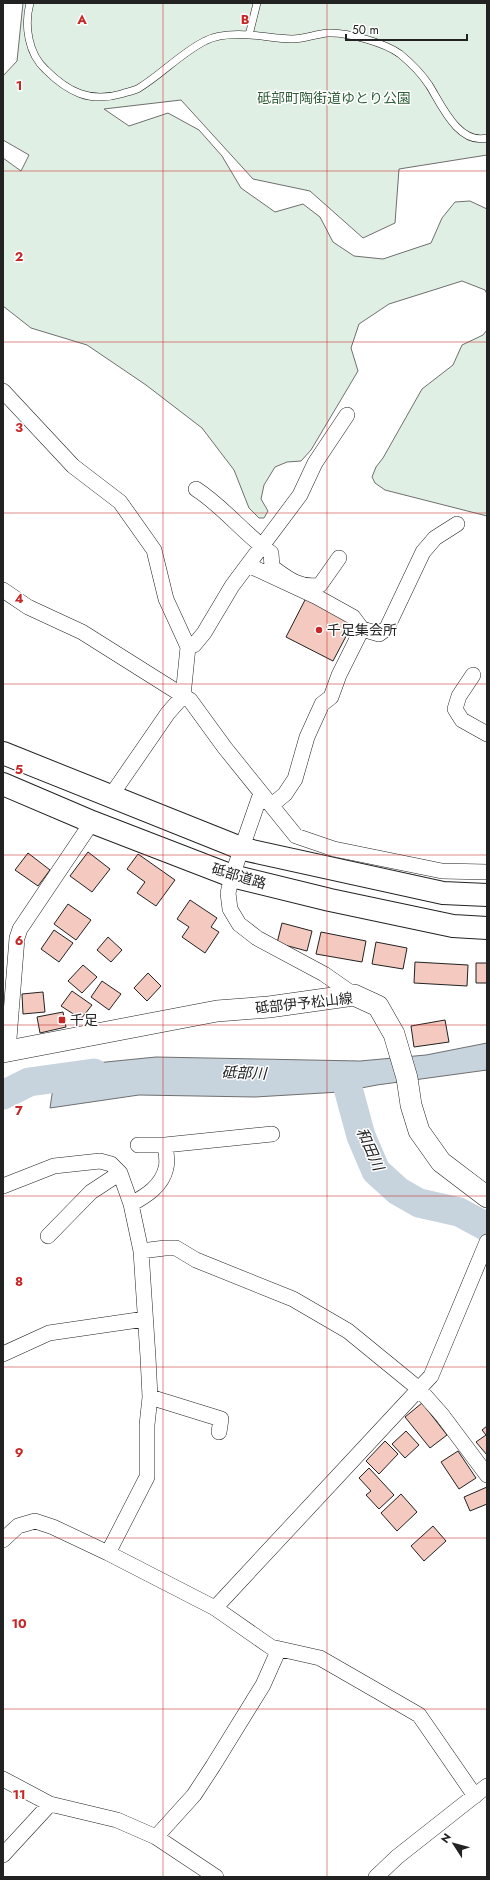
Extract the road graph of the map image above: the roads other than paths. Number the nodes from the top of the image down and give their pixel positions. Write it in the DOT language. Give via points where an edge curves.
graph roads {
  1 [pos="30,3"];
  2 [pos="257,3"];
  3 [pos="249,35"];
  4 [pos="487,138"];
  5 [pos="3,391"];
  6 [pos="347,415"];
  7 [pos="196,489"];
  8 [pos="458,524"];
  9 [pos="262,547"];
  10 [pos="339,558"];
  11 [pos="248,565"];
  12 [pos="3,590"];
  13 [pos="362,629"];
  14 [pos="188,647"];
  15 [pos="473,675"];
  16 [pos="183,696"];
  17 [pos="487,734"];
  18 [pos="3,753"];
  19 [pos="3,784"];
  20 [pos="261,793"];
  21 [pos="110,797"];
  22 [pos="272,806"];
  23 [pos="92,822"];
  24 [pos="243,849"];
  25 [pos="487,872"];
  26 [pos="232,876"];
  27 [pos="487,895"];
  28 [pos="487,928"];
  29 [pos="10,937"];
  30 [pos="354,995"];
  31 [pos="6,1052"];
  32 [pos="272,1134"];
  33 [pos="138,1145"];
  34 [pos="165,1146"];
  35 [pos="120,1174"];
  36 [pos="3,1186"];
  37 [pos="487,1197"];
  38 [pos="131,1204"];
  39 [pos="48,1236"];
  40 [pos="487,1242"];
  41 [pos="141,1251"];
  42 [pos="145,1319"];
  43 [pos="3,1354"];
  44 [pos="419,1389"];
  45 [pos="150,1397"];
  46 [pos="219,1432"];
  47 [pos="487,1475"];
  48 [pos="3,1540"];
  49 [pos="108,1553"];
  50 [pos="215,1608"];
  51 [pos="279,1649"];
  52 [pos="3,1780"];
  53 [pos="487,1786"];
  54 [pos="475,1796"];
  55 [pos="50,1804"];
  56 [pos="156,1837"];
  57 [pos="3,1855"];
  58 [pos="216,1877"];
  59 [pos="376,1877"];
  1 -- 3 [label="lane" via="27,15 28,37 39,64 58,83 82,96 109,97 138,89 206,40"];
  2 -- 3 [label="lane"];
  3 -- 4 [label="lane" via="293,39 329,33 367,39 393,49 412,64 428,84 450,121 465,134 482,140"];
  5 -- 14 [label="street" via="73,466 120,502 154,550 166,599"];
  6 -- 9 [label="street" via="315,463 300,495"];
  7 -- 9 [label="street" via="213,500"];
  8 -- 13 [label="street" via="435,538 423,552 387,628 379,634"];
  9 -- 10 [label="street" via="271,553 272,567 290,580 309,587 320,585"];
  9 -- 11 [label="street"];
  11 -- 13 [label="street" via="353,617"];
  11 -- 14 [label="street" via="232,586 204,633"];
  12 -- 16 [label="street" via="28,607 82,632"];
  13 -- 22 [label="street" via="331,697 322,704 307,737 295,779 285,794"];
  14 -- 16 [label="street"];
  15 -- 17 [label="street" via="459,696 455,709 462,720"];
  16 -- 20 [label="street" via="190,700"];
  16 -- 21 [label="street" via="168,713"];
  18 -- 21 [label="highway, 砥部道路"];
  19 -- 23 [label="highway, 砥部道路"];
  20 -- 22 [label="street"];
  20 -- 24 [label="street"];
  21 -- 24 [label="highway, 砥部道路"];
  22 -- 25 [label="street" via="296,836 334,849 442,871"];
  23 -- 26 [label="highway, 砥部道路"];
  23 -- 29 [label="street" via="20,929"];
  24 -- 26 [label="street"];
  24 -- 27 [label="highway, 砥部道路" via="443,893"];
  26 -- 28 [label="highway, 砥部道路" via="453,926"];
  26 -- 30 [label="street" via="228,892 230,909 239,924 257,938 324,974"];
  29 -- 31 [label="street"];
  30 -- 31 [label="main road, 砥部伊予松山線" via="269,1007 217,1011"];
  30 -- 37 [label="main road, 砥部伊予松山線" via="378,1006 394,1034 419,1131 441,1162"];
  32 -- 34 [label="street"];
  33 -- 34 [label="street"];
  34 -- 38 [label="street" via="167,1167 162,1179 152,1191"];
  35 -- 36 [label="street" via="111,1164 100,1161 54,1166"];
  35 -- 38 [label="street"];
  35 -- 39 [label="street" via="91,1192"];
  38 -- 41 [label="street"];
  40 -- 44 [label="street" via="431,1376"];
  41 -- 42 [label="street"];
  41 -- 44 [label="street" via="176,1248 196,1260 293,1299 348,1331"];
  42 -- 43 [label="street" via="49,1333"];
  42 -- 45 [label="street"];
  44 -- 47 [label="street"];
  44 -- 50 [label="street"];
  45 -- 46 [label="street" via="221,1419"];
  45 -- 49 [label="street" via="147,1477"];
  48 -- 49 [label="street" via="18,1526 34,1521 53,1527"];
  49 -- 50 [label="street"];
  50 -- 51 [label="street" via="271,1647"];
  51 -- 54 [label="street" via="320,1658 419,1715"];
  51 -- 56 [label="street" via="263,1685 194,1795"];
  52 -- 55 [label="street"];
  53 -- 54 [label="street"];
  54 -- 59 [label="street" via="396,1858"];
  55 -- 56 [label="street" via="118,1820"];
  55 -- 57 [label="street"];
  56 -- 58 [label="street"];
}
